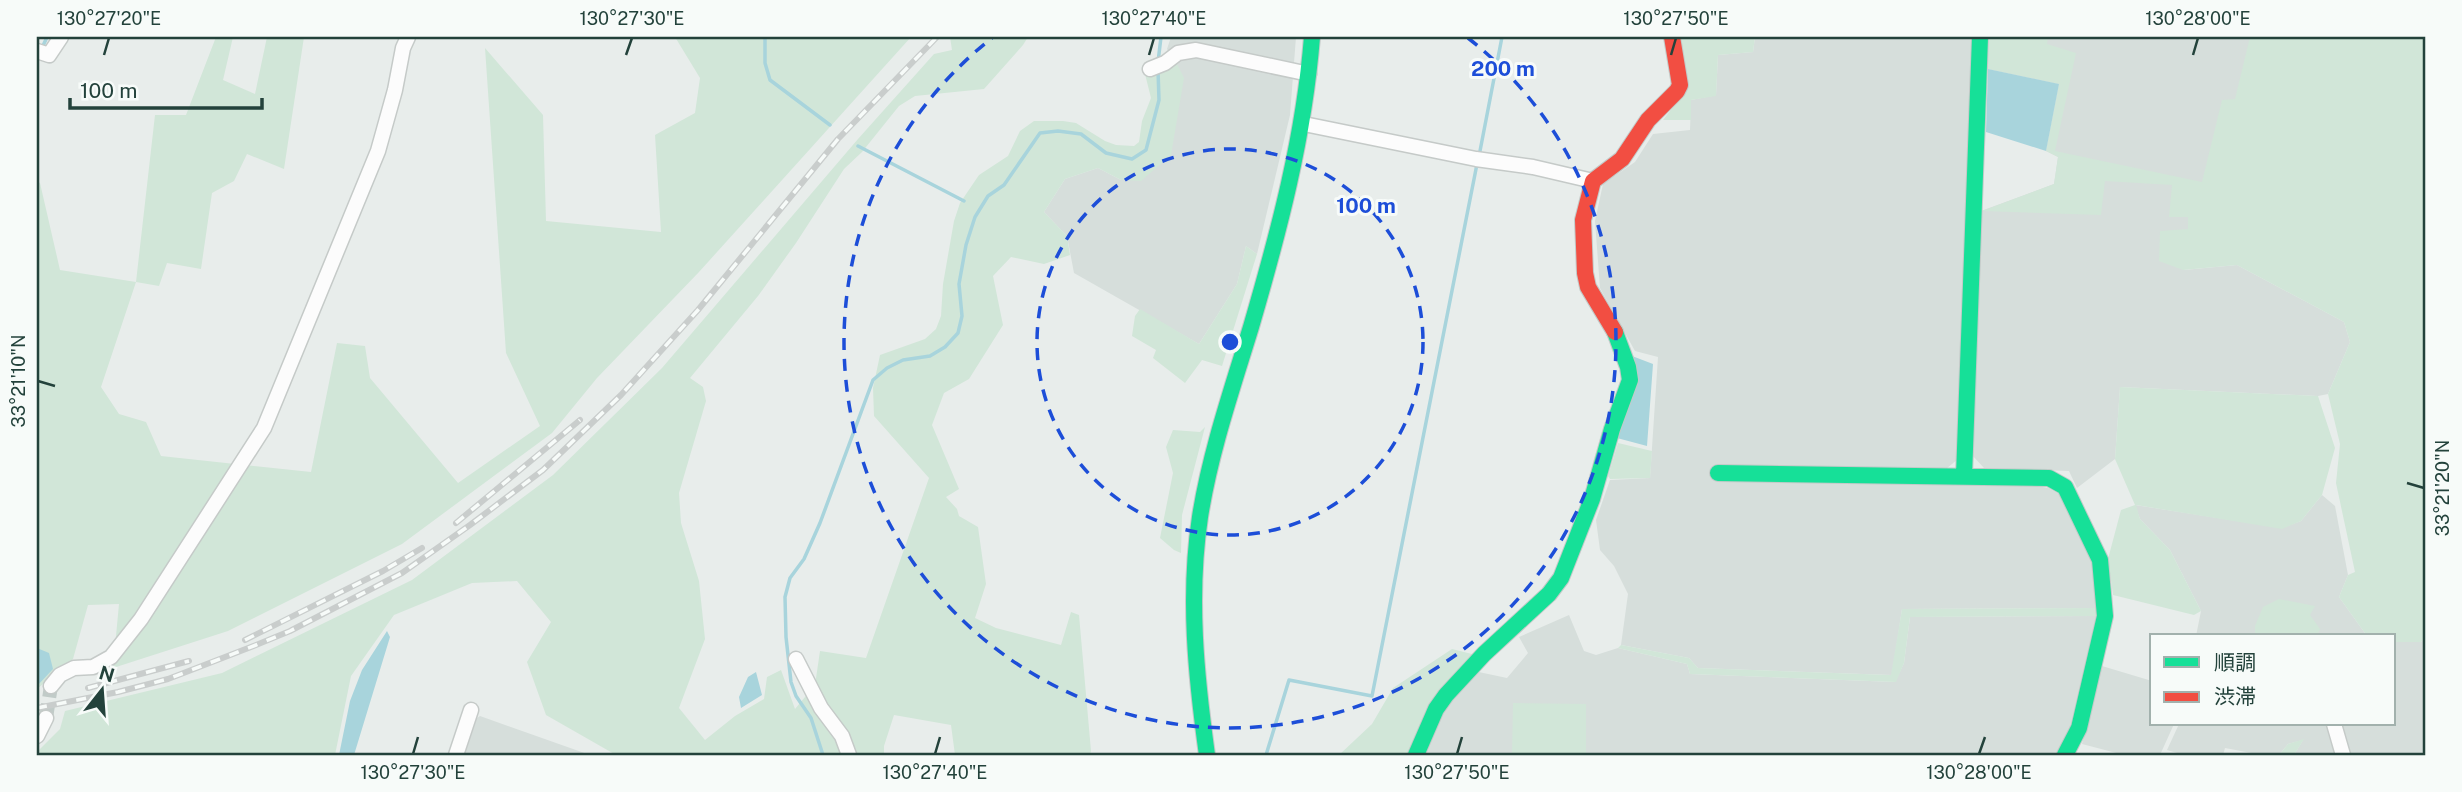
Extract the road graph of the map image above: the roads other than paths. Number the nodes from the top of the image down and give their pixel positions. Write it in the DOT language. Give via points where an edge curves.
graph roads {
  1 [pos="61,37"];
  2 [pos="408,37"];
  3 [pos="1312,37"];
  4 [pos="1672,37"];
  5 [pos="1980,37"];
  6 [pos="43,53"];
  7 [pos="1150,69"];
  8 [pos="1309,74"];
  9 [pos="1304,124"];
  10 [pos="1593,181"];
  11 [pos="1718,473"];
  12 [pos="1964,476"];
  13 [pos="796,659"];
  14 [pos="51,685"];
  15 [pos="471,710"];
  16 [pos="46,718"];
  17 [pos="2335,726"];
  18 [pos="37,736"];
  19 [pos="456,755"];
  20 [pos="849,755"];
  21 [pos="1207,755"];
  22 [pos="1416,755"];
  23 [pos="2065,755"];
  24 [pos="2343,755"];
  1 -- 6 [label="street"];
  2 -- 14 [label="street" via="378,151 264,428 141,619 111,657 93,667 74,668"];
  3 -- 8 [label="street"];
  4 -- 10 [label="street" via="1680,85 1677,91 1648,120 1622,159"];
  5 -- 12 [label="street"];
  7 -- 8 [label="street" via="1196,50"];
  8 -- 9 [label="street"];
  9 -- 10 [label="street"];
  9 -- 21 [label="street" via="1200,517 1195,637"];
  10 -- 22 [label="street" via="1583,220 1585,273 1588,288 1622,348 1630,380 1627,391 1561,578 1446,695"];
  11 -- 12 [label="street"];
  12 -- 23 [label="street" via="2049,478 2065,487 2100,560 2105,615 2078,728"];
  13 -- 20 [label="street"];
  15 -- 19 [label="street"];
  16 -- 18 [label="street"];
  17 -- 24 [label="street"];
}
